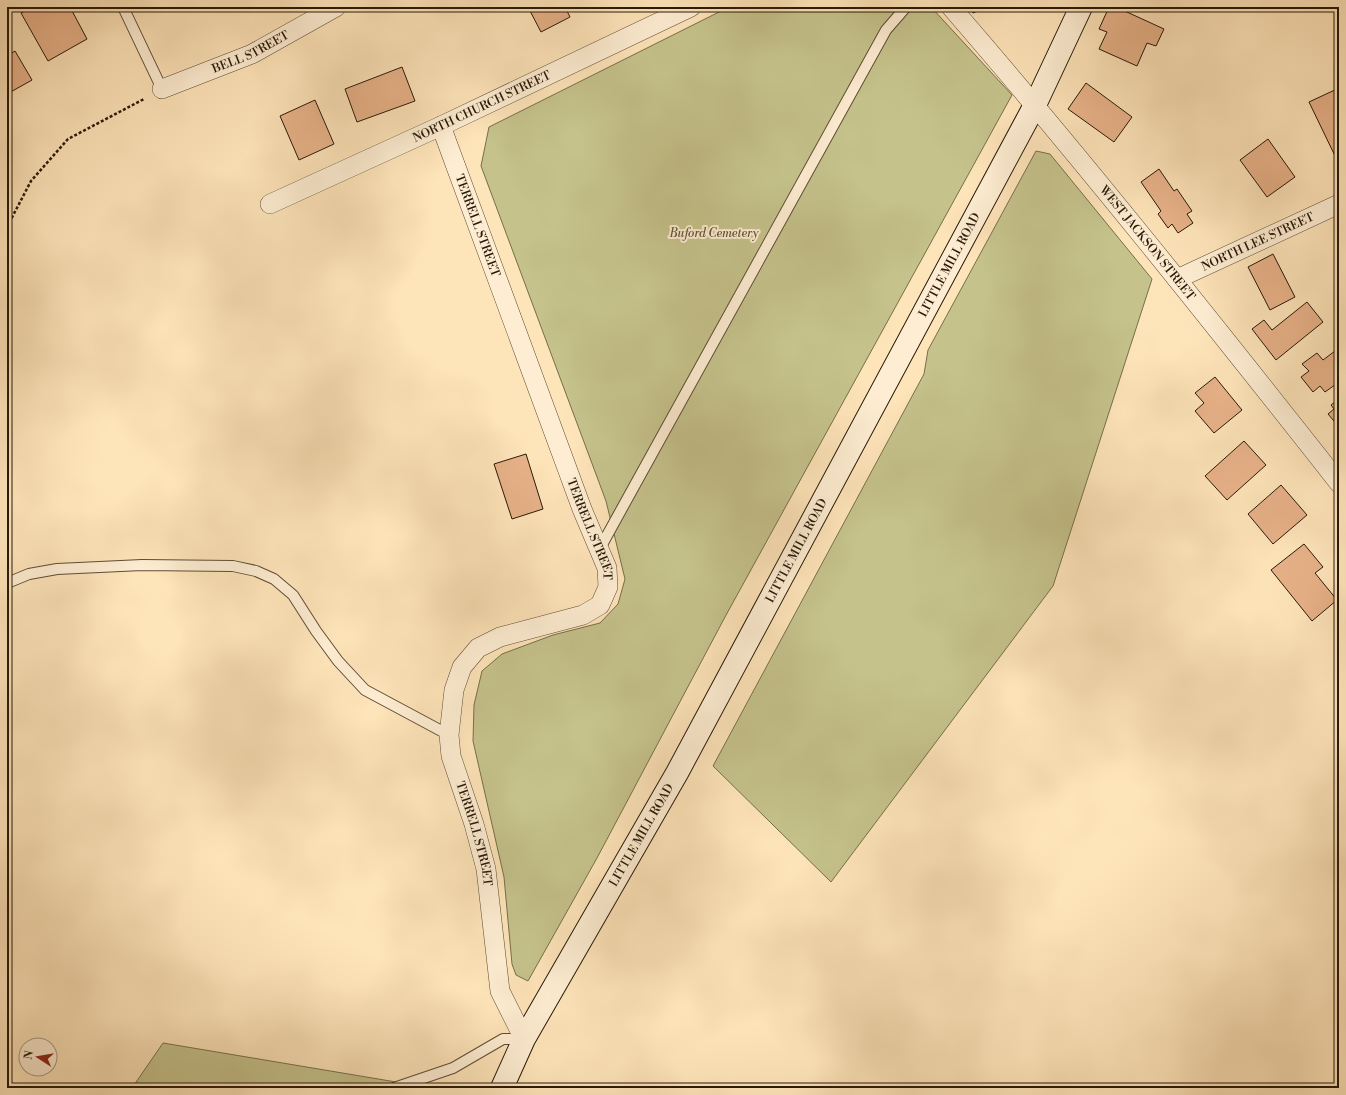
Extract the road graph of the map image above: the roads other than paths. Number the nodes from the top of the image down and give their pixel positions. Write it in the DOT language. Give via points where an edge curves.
graph roads {
  1 [pos="123,7"];
  2 [pos="336,7"];
  3 [pos="691,7"];
  4 [pos="906,7"];
  5 [pos="951,7"];
  6 [pos="1081,7"];
  7 [pos="162,90"];
  8 [pos="1036,105"];
  9 [pos="441,126"];
  10 [pos="270,204"];
  11 [pos="1339,204"];
  12 [pos="1178,279"];
  13 [pos="1339,483"];
  14 [pos="599,550"];
  15 [pos="7,583"];
  16 [pos="449,735"];
  17 [pos="524,1039"];
  18 [pos="394,1088"];
  19 [pos="502,1088"];
  1 -- 7 [label="lane"];
  2 -- 7 [label="street, BELL STREET" via="252,54"];
  3 -- 9 [label="street, NORTH CHURCH STREET"];
  4 -- 14 [label="lane" via="882,37"];
  5 -- 8 [label="street, WEST JACKSON STREET"];
  6 -- 8 [label="street, LITTLE MILL ROAD"];
  8 -- 12 [label="street, WEST JACKSON STREET"];
  8 -- 17 [label="street, LITTLE MILL ROAD" via="677,772"];
  9 -- 10 [label="street, NORTH CHURCH STREET"];
  9 -- 14 [label="street, TERRELL STREET"];
  11 -- 12 [label="street, NORTH LEE STREET"];
  12 -- 13 [label="street, WEST JACKSON STREET"];
  14 -- 16 [label="street, TERRELL STREET" via="607,568 608,587 600,605 583,615 500,637 478,648 462,667 454,690"];
  15 -- 16 [label="lane" via="30,574 57,569 233,566 256,572 274,579 294,595 316,632 365,690"];
  16 -- 17 [label="street, TERRELL STREET" via="451,756 486,868 500,992"];
  17 -- 18 [label="lane" via="503,1040 453,1068"];
  17 -- 19 [label="street, LITTLE MILL ROAD"];
}
